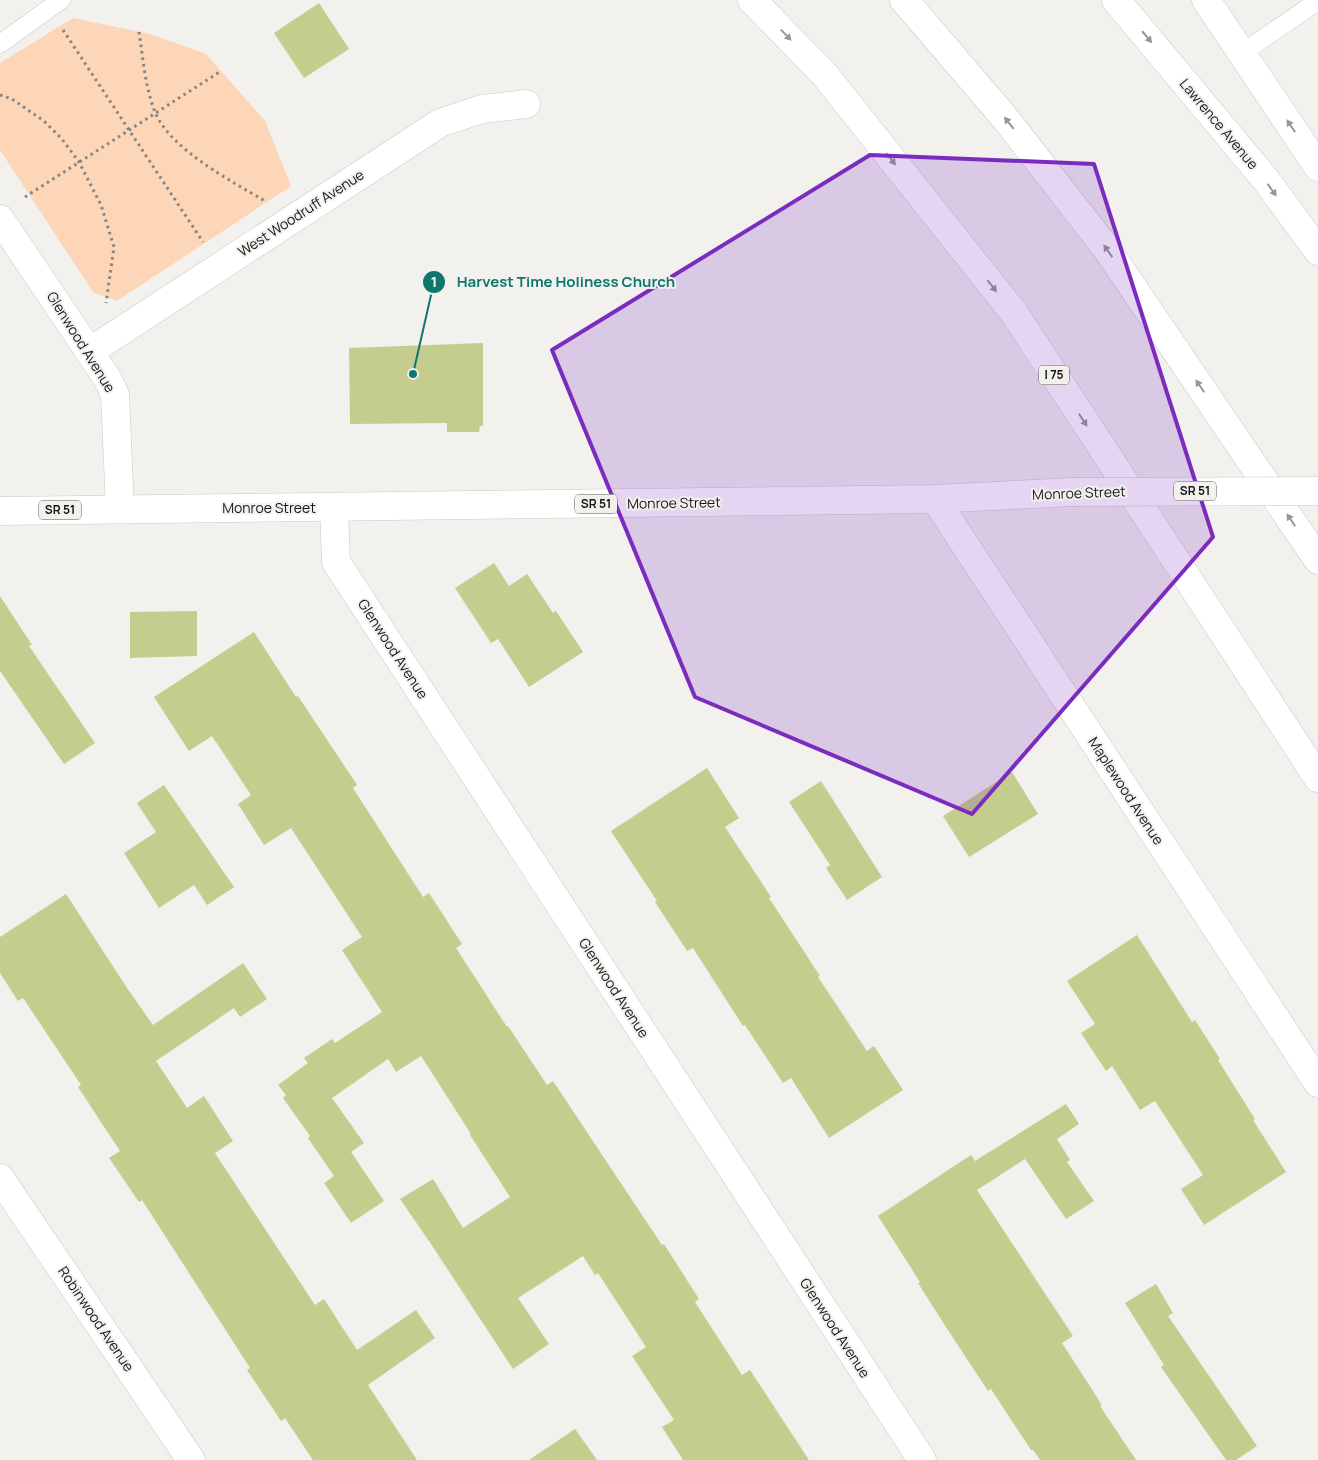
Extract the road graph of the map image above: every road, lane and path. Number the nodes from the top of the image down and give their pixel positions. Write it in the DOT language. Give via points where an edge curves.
graph roads {
  1 [pos="752,0"];
  2 [pos="904,0"];
  3 [pos="1116,0"];
  4 [pos="1206,0"];
  5 [pos="1318,1"];
  6 [pos="55,4"];
  7 [pos="139,32"];
  8 [pos="0,44"];
  9 [pos="1242,53"];
  10 [pos="221,71"];
  11 [pos="0,95"];
  12 [pos="526,104"];
  13 [pos="156,112"];
  14 [pos="129,130"];
  15 [pos="78,162"];
  16 [pos="1318,167"];
  17 [pos="25,197"];
  18 [pos="272,205"];
  19 [pos="0,219"];
  20 [pos="1318,251"];
  21 [pos="220,266"];
  22 [pos="106,303"];
  23 [pos="89,352"];
  24 [pos="1318,491"];
  25 [pos="935,499"];
  26 [pos="334,508"];
  27 [pos="120,510"];
  28 [pos="0,511"];
  29 [pos="1318,560"];
  30 [pos="1301,754"];
  31 [pos="1318,778"];
  32 [pos="1318,782"];
  33 [pos="1318,1083"];
  34 [pos="0,1178"];
  35 [pos="192,1460"];
  36 [pos="922,1460"];
  1 -- 30 [label="main road, I 75, one-way" via="825,75 1014,314"];
  29 -- 2 [label="main road, one-way" via="1106,248 1005,118"];
  3 -- 20 [label="main road, Lawrence Avenue, one-way" via="1266,180"];
  4 -- 9 [label="main road"];
  5 -- 9 [label="lane"];
  6 -- 8 [label="lane"];
  6 -- 14 [label="path"];
  7 -- 13 [label="path" via="146,77"];
  16 -- 9 [label="main road, one-way"];
  10 -- 13 [label="path"];
  11 -- 15 [label="path" via="44,121"];
  12 -- 21 [label="main road, West Woodruff Avenue" via="482,109 440,123"];
  13 -- 14 [label="path"];
  13 -- 18 [label="path" via="170,135 213,170"];
  14 -- 15 [label="path"];
  14 -- 21 [label="path"];
  15 -- 17 [label="path"];
  15 -- 22 [label="path" via="101,205 114,247"];
  19 -- 23 [label="main road, Glenwood Avenue"];
  21 -- 23 [label="main road, West Woodruff Avenue"];
  23 -- 27 [label="main road, Glenwood Avenue" via="115,395"];
  24 -- 25 [label="main road, Monroe Street / SR 51, bridge" via="1072,492"];
  25 -- 26 [label="main road, Monroe Street / SR 51"];
  25 -- 33 [label="main road, Maplewood Avenue"];
  26 -- 27 [label="main road, Monroe Street / SR 51"];
  26 -- 36 [label="main road, Glenwood Avenue" via="336,562"];
  27 -- 28 [label="main road, Monroe Street / SR 51"];
  30 -- 31 [label="main road, I 75"];
  30 -- 32 [label="main road"];
  34 -- 35 [label="main road, Robinwood Avenue"];
}
